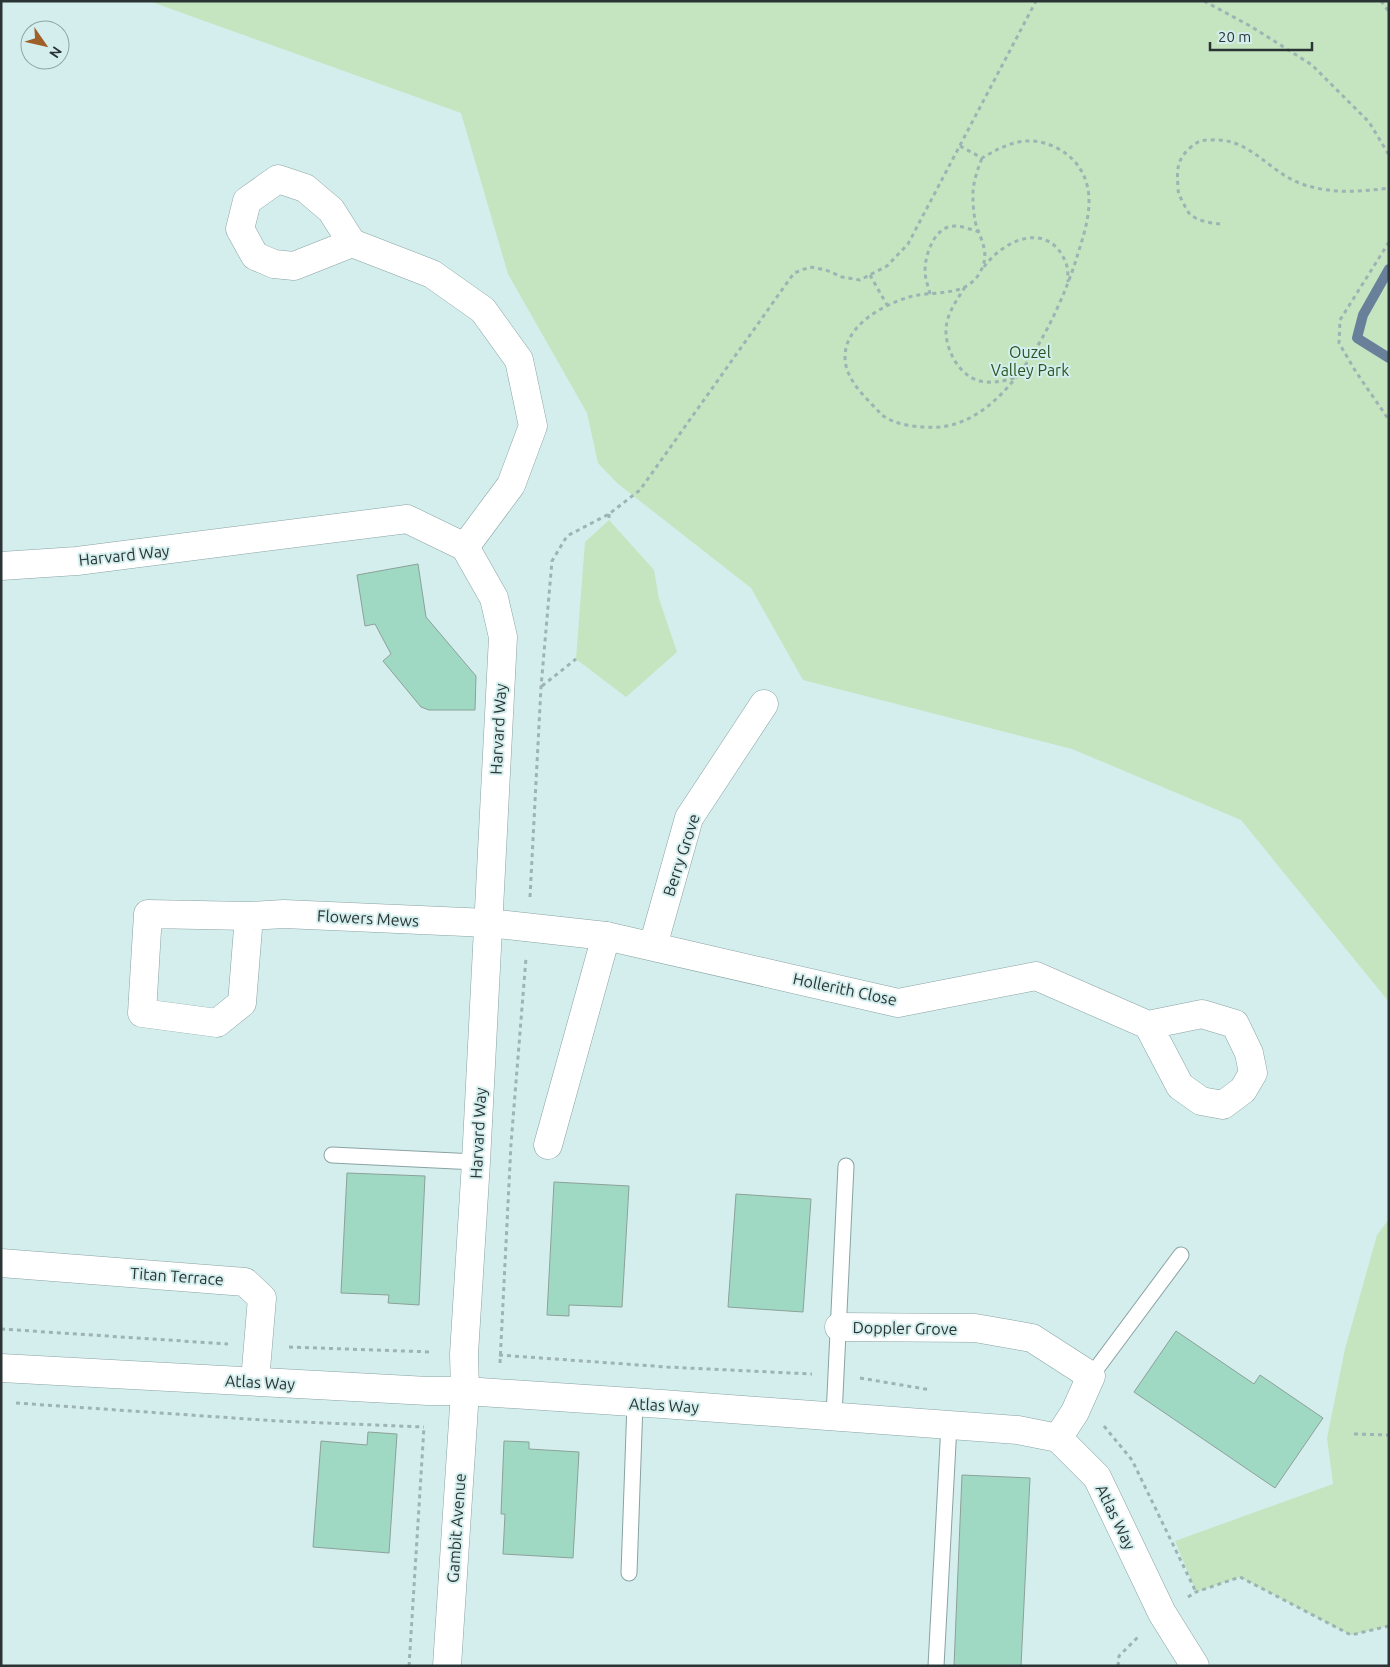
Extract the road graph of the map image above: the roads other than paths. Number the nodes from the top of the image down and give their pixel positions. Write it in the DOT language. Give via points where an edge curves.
graph roads {
  1 [pos="352,243"];
  2 [pos="465,548"];
  3 [pos="1,566"];
  4 [pos="764,704"];
  5 [pos="248,916"];
  6 [pos="488,923"];
  7 [pos="606,936"];
  8 [pos="653,946"];
  9 [pos="1148,1025"];
  10 [pos="548,1145"];
  11 [pos="332,1155"];
  12 [pos="476,1162"];
  13 [pos="846,1166"];
  14 [pos="1181,1256"];
  15 [pos="1,1263"];
  16 [pos="839,1327"];
  17 [pos="1,1368"];
  18 [pos="1091,1376"];
  19 [pos="255,1382"];
  20 [pos="465,1391"];
  21 [pos="635,1403"];
  22 [pos="834,1416"];
  23 [pos="950,1425"];
  24 [pos="1058,1438"];
  25 [pos="629,1573"];
  26 [pos="1191,1663"];
  27 [pos="446,1666"];
  28 [pos="936,1666"];
  1 -- 2 [label="street" via="432,274 482,310 519,360 533,426 512,485"];
  2 -- 3 [label="street, Harvard Way" via="407,519 77,561"];
  2 -- 6 [label="street, Harvard Way" via="494,598 503,637"];
  4 -- 8 [label="street, Berry Grove" via="689,818"];
  5 -- 5 [label="street, Flowers Mews" via="148,914 142,1013 217,1023 242,1003"];
  5 -- 6 [label="street, Flowers Mews" via="284,914"];
  6 -- 7 [label="street"];
  6 -- 12 [label="street, Harvard Way"];
  7 -- 8 [label="street"];
  7 -- 10 [label="street"];
  8 -- 9 [label="street, Hollerith Close" via="898,1003 1036,976"];
  11 -- 12 [label="lane"];
  12 -- 20 [label="street, Harvard Way" via="464,1354"];
  13 -- 16 [label="lane, Doppler Grove"];
  14 -- 18 [label="lane"];
  15 -- 19 [label="street, Titan Terrace" via="245,1282 262,1298"];
  16 -- 18 [label="street, Doppler Grove" via="975,1328 1032,1338"];
  16 -- 22 [label="lane"];
  17 -- 19 [label="street, Atlas Way"];
  18 -- 24 [label="street" via="1075,1412"];
  19 -- 20 [label="street, Atlas Way"];
  20 -- 21 [label="street, Atlas Way"];
  20 -- 27 [label="street, Gambit Avenue"];
  21 -- 22 [label="street, Atlas Way"];
  21 -- 25 [label="lane"];
  22 -- 23 [label="street, Atlas Way"];
  23 -- 24 [label="street, Atlas Way" via="1018,1430"];
  23 -- 28 [label="lane"];
  24 -- 26 [label="street, Atlas Way" via="1097,1477 1162,1613"];
}
